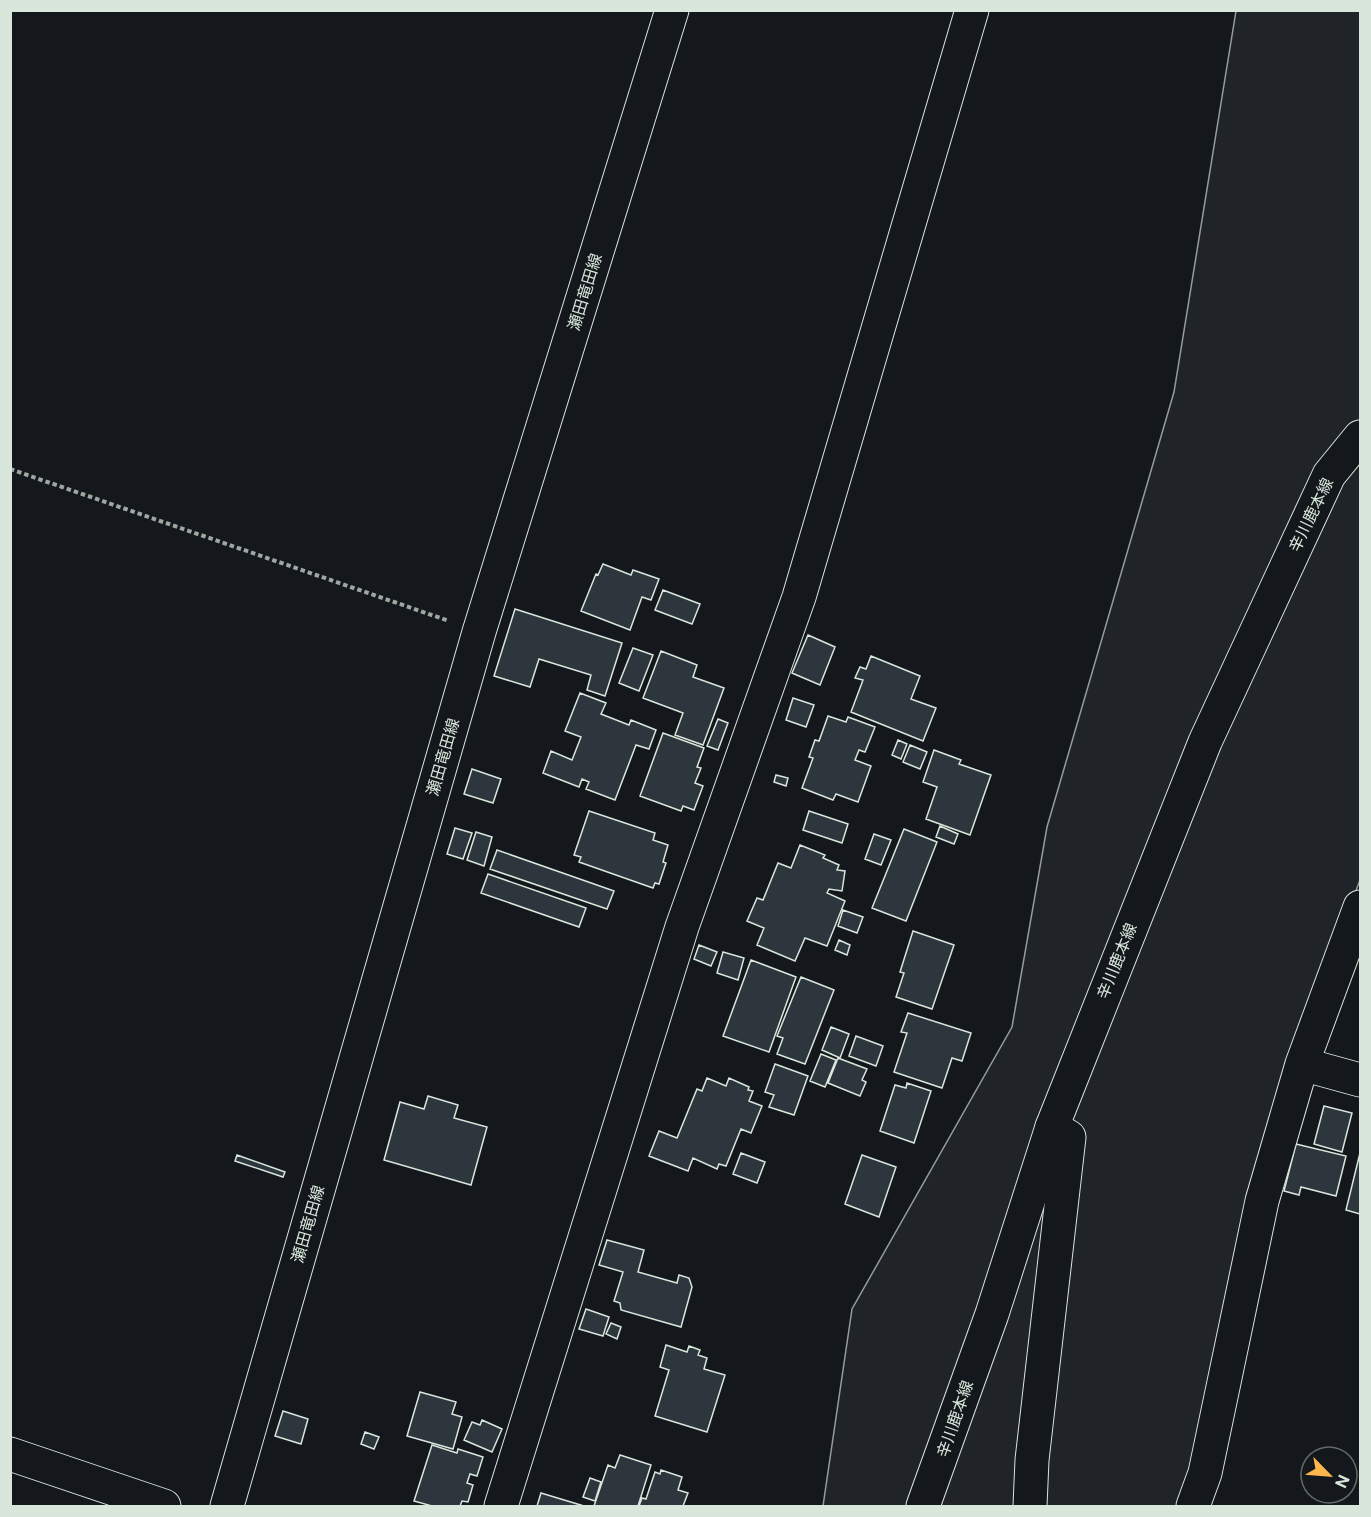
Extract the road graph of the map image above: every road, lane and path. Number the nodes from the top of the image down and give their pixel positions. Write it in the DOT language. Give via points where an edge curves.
graph roads {
  1 [pos="672,10"];
  2 [pos="972,10"];
  3 [pos="1360,437"];
  4 [pos="10,469"];
  5 [pos="480,632"];
  6 [pos="1360,908"];
  7 [pos="1302,1064"];
  8 [pos="1360,1080"];
  9 [pos="1053,1127"];
  10 [pos="10,1454"];
  11 [pos="164,1506"];
  12 [pos="226,1506"];
  13 [pos="501,1506"];
  14 [pos="923,1506"];
  15 [pos="1030,1506"];
  16 [pos="1193,1506"];
  1 -- 5 [label="street, 瀬田竜田線"];
  2 -- 13 [label="street" via="799,597 682,927"];
  3 -- 9 [label="street, 辛川鹿本線" via="1329,475 1205,742"];
  4 -- 5 [label="path"];
  5 -- 12 [label="street, 瀬田竜田線"];
  6 -- 7 [label="street"];
  7 -- 8 [label="street"];
  7 -- 16 [label="street" via="1262,1201 1205,1473"];
  9 -- 14 [label="street, 辛川鹿本線"];
  9 -- 15 [label="street" via="1069,1137"];
  10 -- 11 [label="street"];
}
